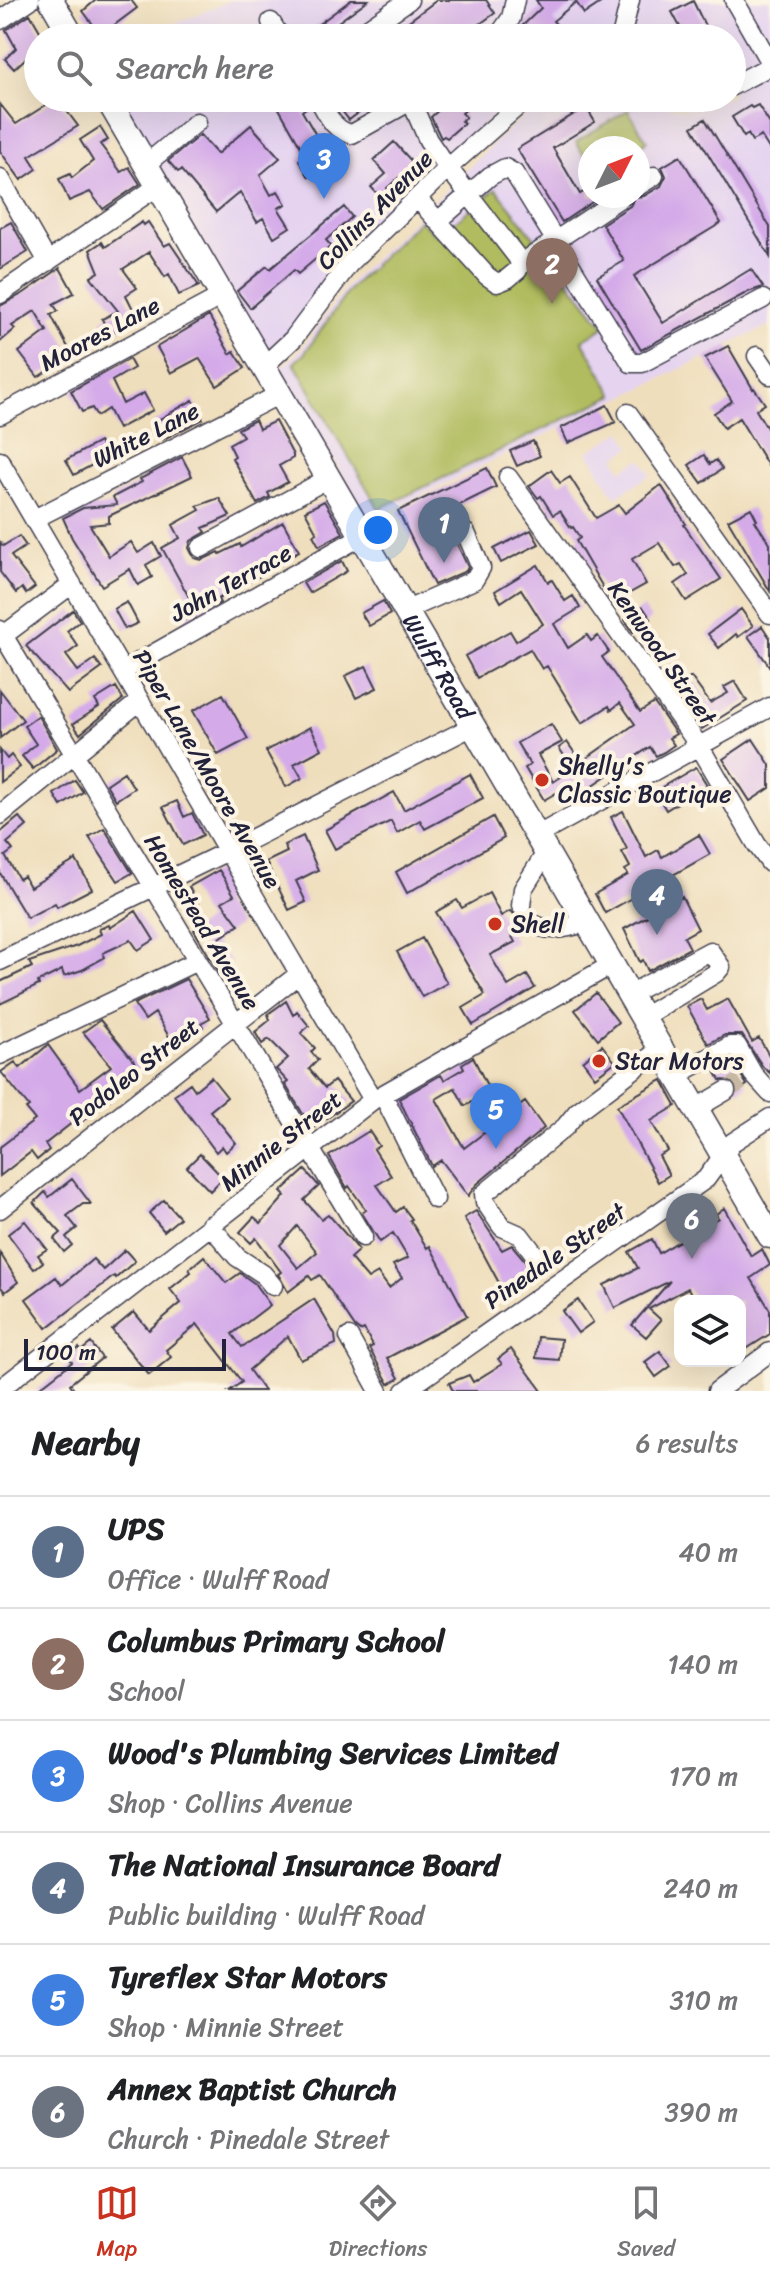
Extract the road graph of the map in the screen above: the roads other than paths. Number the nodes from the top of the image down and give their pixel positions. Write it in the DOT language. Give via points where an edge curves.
graph roads {
  1 [pos="30,0"];
  2 [pos="51,0"];
  3 [pos="409,0"];
  4 [pos="515,0"];
  5 [pos="630,0"];
  6 [pos="734,0"];
  7 [pos="0,20"];
  8 [pos="65,24"];
  9 [pos="374,24"];
  10 [pos="507,24"];
  11 [pos="624,24"];
  12 [pos="770,64"];
  13 [pos="746,78"];
  14 [pos="115,112"];
  15 [pos="326,112"];
  16 [pos="388,112"];
  17 [pos="418,112"];
  18 [pos="511,112"];
  19 [pos="197,122"];
  20 [pos="145,165"];
  21 [pos="449,167"];
  22 [pos="0,178"];
  23 [pos="158,186"];
  24 [pos="469,194"];
  25 [pos="417,198"];
  26 [pos="605,208"];
  27 [pos="438,221"];
  28 [pos="555,241"];
  29 [pos="48,262"];
  30 [pos="520,264"];
  31 [pos="0,294"];
  32 [pos="222,296"];
  33 [pos="763,299"];
  34 [pos="757,356"];
  35 [pos="264,366"];
  36 [pos="770,375"];
  37 [pos="280,394"];
  38 [pos="628,413"];
  39 [pos="0,415"];
  40 [pos="0,461"];
  41 [pos="508,477"];
  42 [pos="329,478"];
  43 [pos="34,519"];
  44 [pos="466,533"];
  45 [pos="362,536"];
  46 [pos="201,548"];
  47 [pos="72,584"];
  48 [pos="407,610"];
  49 [pos="770,614"];
  50 [pos="1,635"];
  51 [pos="123,671"];
  52 [pos="140,701"];
  53 [pos="770,707"];
  54 [pos="475,725"];
  55 [pos="700,747"];
  56 [pos="75,754"];
  57 [pos="0,815"];
  58 [pos="542,843"];
  59 [pos="228,851"];
  60 [pos="770,863"];
  61 [pos="152,887"];
  62 [pos="588,922"];
  63 [pos="0,961"];
  64 [pos="197,961"];
  65 [pos="613,964"];
  66 [pos="299,974"];
  67 [pos="630,994"];
  68 [pos="643,1017"];
  69 [pos="235,1024"];
  70 [pos="662,1048"];
  71 [pos="0,1055"];
  72 [pos="677,1075"];
  73 [pos="726,1091"];
  74 [pos="770,1093"];
  75 [pos="378,1098"];
  76 [pos="697,1108"];
  77 [pos="770,1118"];
  78 [pos="311,1147"];
  79 [pos="724,1153"];
  80 [pos="435,1199"];
  81 [pos="0,1209"];
  82 [pos="210,1225"];
  83 [pos="770,1236"];
  84 [pos="363,1237"];
  85 [pos="539,1260"];
  86 [pos="273,1286"];
  87 [pos="349,1337"];
  88 [pos="770,1352"];
  89 [pos="0,1389"];
  90 [pos="379,1391"];
  91 [pos="405,1391"];
  92 [pos="717,1391"];
  1 -- 7 [label="street"];
  2 -- 8 [label="main road"];
  3 -- 9 [label="street"];
  4 -- 10 [label="street"];
  5 -- 11 [label="street"];
  6 -- 12 [label="street"];
  12 -- 13 [label="street"];
  14 -- 20 [label="main road, Wulff Road"];
  15 -- 16 [label="street" via="335,126 352,134"];
  17 -- 21 [label="street" via="428,140"];
  18 -- 21 [label="street, Collins Avenue"];
  19 -- 20 [label="street"];
  20 -- 23 [label="main road, Wulff Road"];
  21 -- 24 [label="street"];
  21 -- 25 [label="street, Collins Avenue"];
  22 -- 29 [label="street"];
  23 -- 29 [label="street"];
  23 -- 32 [label="main road, Wulff Road"];
  24 -- 27 [label="street"];
  24 -- 28 [label="street" via="505,168 514,173"];
  24 -- 30 [label="street"];
  25 -- 27 [label="street"];
  25 -- 35 [label="street, Collins Avenue" via="349,264 293,339"];
  26 -- 28 [label="street"];
  27 -- 30 [label="street" via="497,283"];
  28 -- 30 [label="street"];
  28 -- 33 [label="street" via="631,363 642,363"];
  29 -- 31 [label="street"];
  32 -- 35 [label="main road, Wulff Road"];
  32 -- 39 [label="street, Moores Lane"];
  34 -- 36 [label="street"];
  35 -- 37 [label="main road, Wulff Road"];
  37 -- 42 [label="main road, Wulff Road"];
  37 -- 43 [label="street, White Lane"];
  38 -- 49 [label="street"];
  40 -- 43 [label="street, Piper Lane/Moore Avenue"];
  41 -- 55 [label="street, Kenwood Street"];
  42 -- 45 [label="main road, Wulff Road"];
  42 -- 46 [label="street"];
  43 -- 47 [label="street, Piper Lane/Moore Avenue"];
  44 -- 48 [label="street" via="481,568 474,580"];
  45 -- 48 [label="main road, Wulff Road"];
  45 -- 51 [label="street, John Terrace"];
  47 -- 50 [label="street"];
  47 -- 51 [label="street, Piper Lane/Moore Avenue"];
  48 -- 54 [label="main road, Wulff Road"];
  50 -- 56 [label="street, Homestead Avenue"];
  51 -- 52 [label="street, Piper Lane/Moore Avenue"];
  52 -- 56 [label="street"];
  52 -- 59 [label="street, Piper Lane/Moore Avenue"];
  53 -- 55 [label="street"];
  54 -- 58 [label="main road, Wulff Road"];
  54 -- 59 [label="street"];
  55 -- 58 [label="street"];
  55 -- 60 [label="street, Kenwood Street"];
  56 -- 57 [label="street"];
  56 -- 61 [label="street, Homestead Avenue"];
  58 -- 62 [label="main road, Wulff Road"];
  58 -- 62 [label="street" via="523,889 525,914 540,929"];
  59 -- 61 [label="street"];
  59 -- 66 [label="street, Piper Lane/Moore Avenue"];
  61 -- 63 [label="street"];
  61 -- 64 [label="street, Homestead Avenue"];
  62 -- 65 [label="main road, Wulff Road"];
  64 -- 69 [label="street, Homestead Avenue"];
  64 -- 71 [label="street"];
  65 -- 67 [label="main road, Wulff Road"];
  65 -- 75 [label="street, Minnie Street"];
  66 -- 69 [label="street, Podoleo Street"];
  66 -- 75 [label="street, Piper Lane/Moore Avenue"];
  67 -- 68 [label="main road, Wulff Road"];
  67 -- 68 [label="street" via="710,951 719,961 716,973"];
  68 -- 70 [label="main road, Wulff Road"];
  69 -- 78 [label="street, Homestead Avenue"];
  69 -- 81 [label="street, Podoleo Street"];
  70 -- 72 [label="main road, Wulff Road"];
  70 -- 85 [label="street" via="577,1112 484,1194 502,1227 520,1235"];
  72 -- 74 [label="street" via="737,1046 751,1075"];
  72 -- 76 [label="main road, Wulff Road"];
  73 -- 76 [label="street"];
  75 -- 78 [label="street, Minnie Street"];
  75 -- 80 [label="street, Piper Lane/Moore Avenue"];
  76 -- 79 [label="main road, Wulff Road"];
  77 -- 79 [label="street, Pinedale Street"];
  78 -- 82 [label="street, Minnie Street"];
  78 -- 84 [label="street, Homestead Avenue"];
  79 -- 83 [label="main road, Wulff Road"];
  79 -- 91 [label="street, Pinedale Street" via="706,1179"];
  82 -- 86 [label="street" via="237,1257"];
  82 -- 89 [label="street, Minnie Street"];
  87 -- 90 [label="street"];
  88 -- 92 [label="street"];
}
